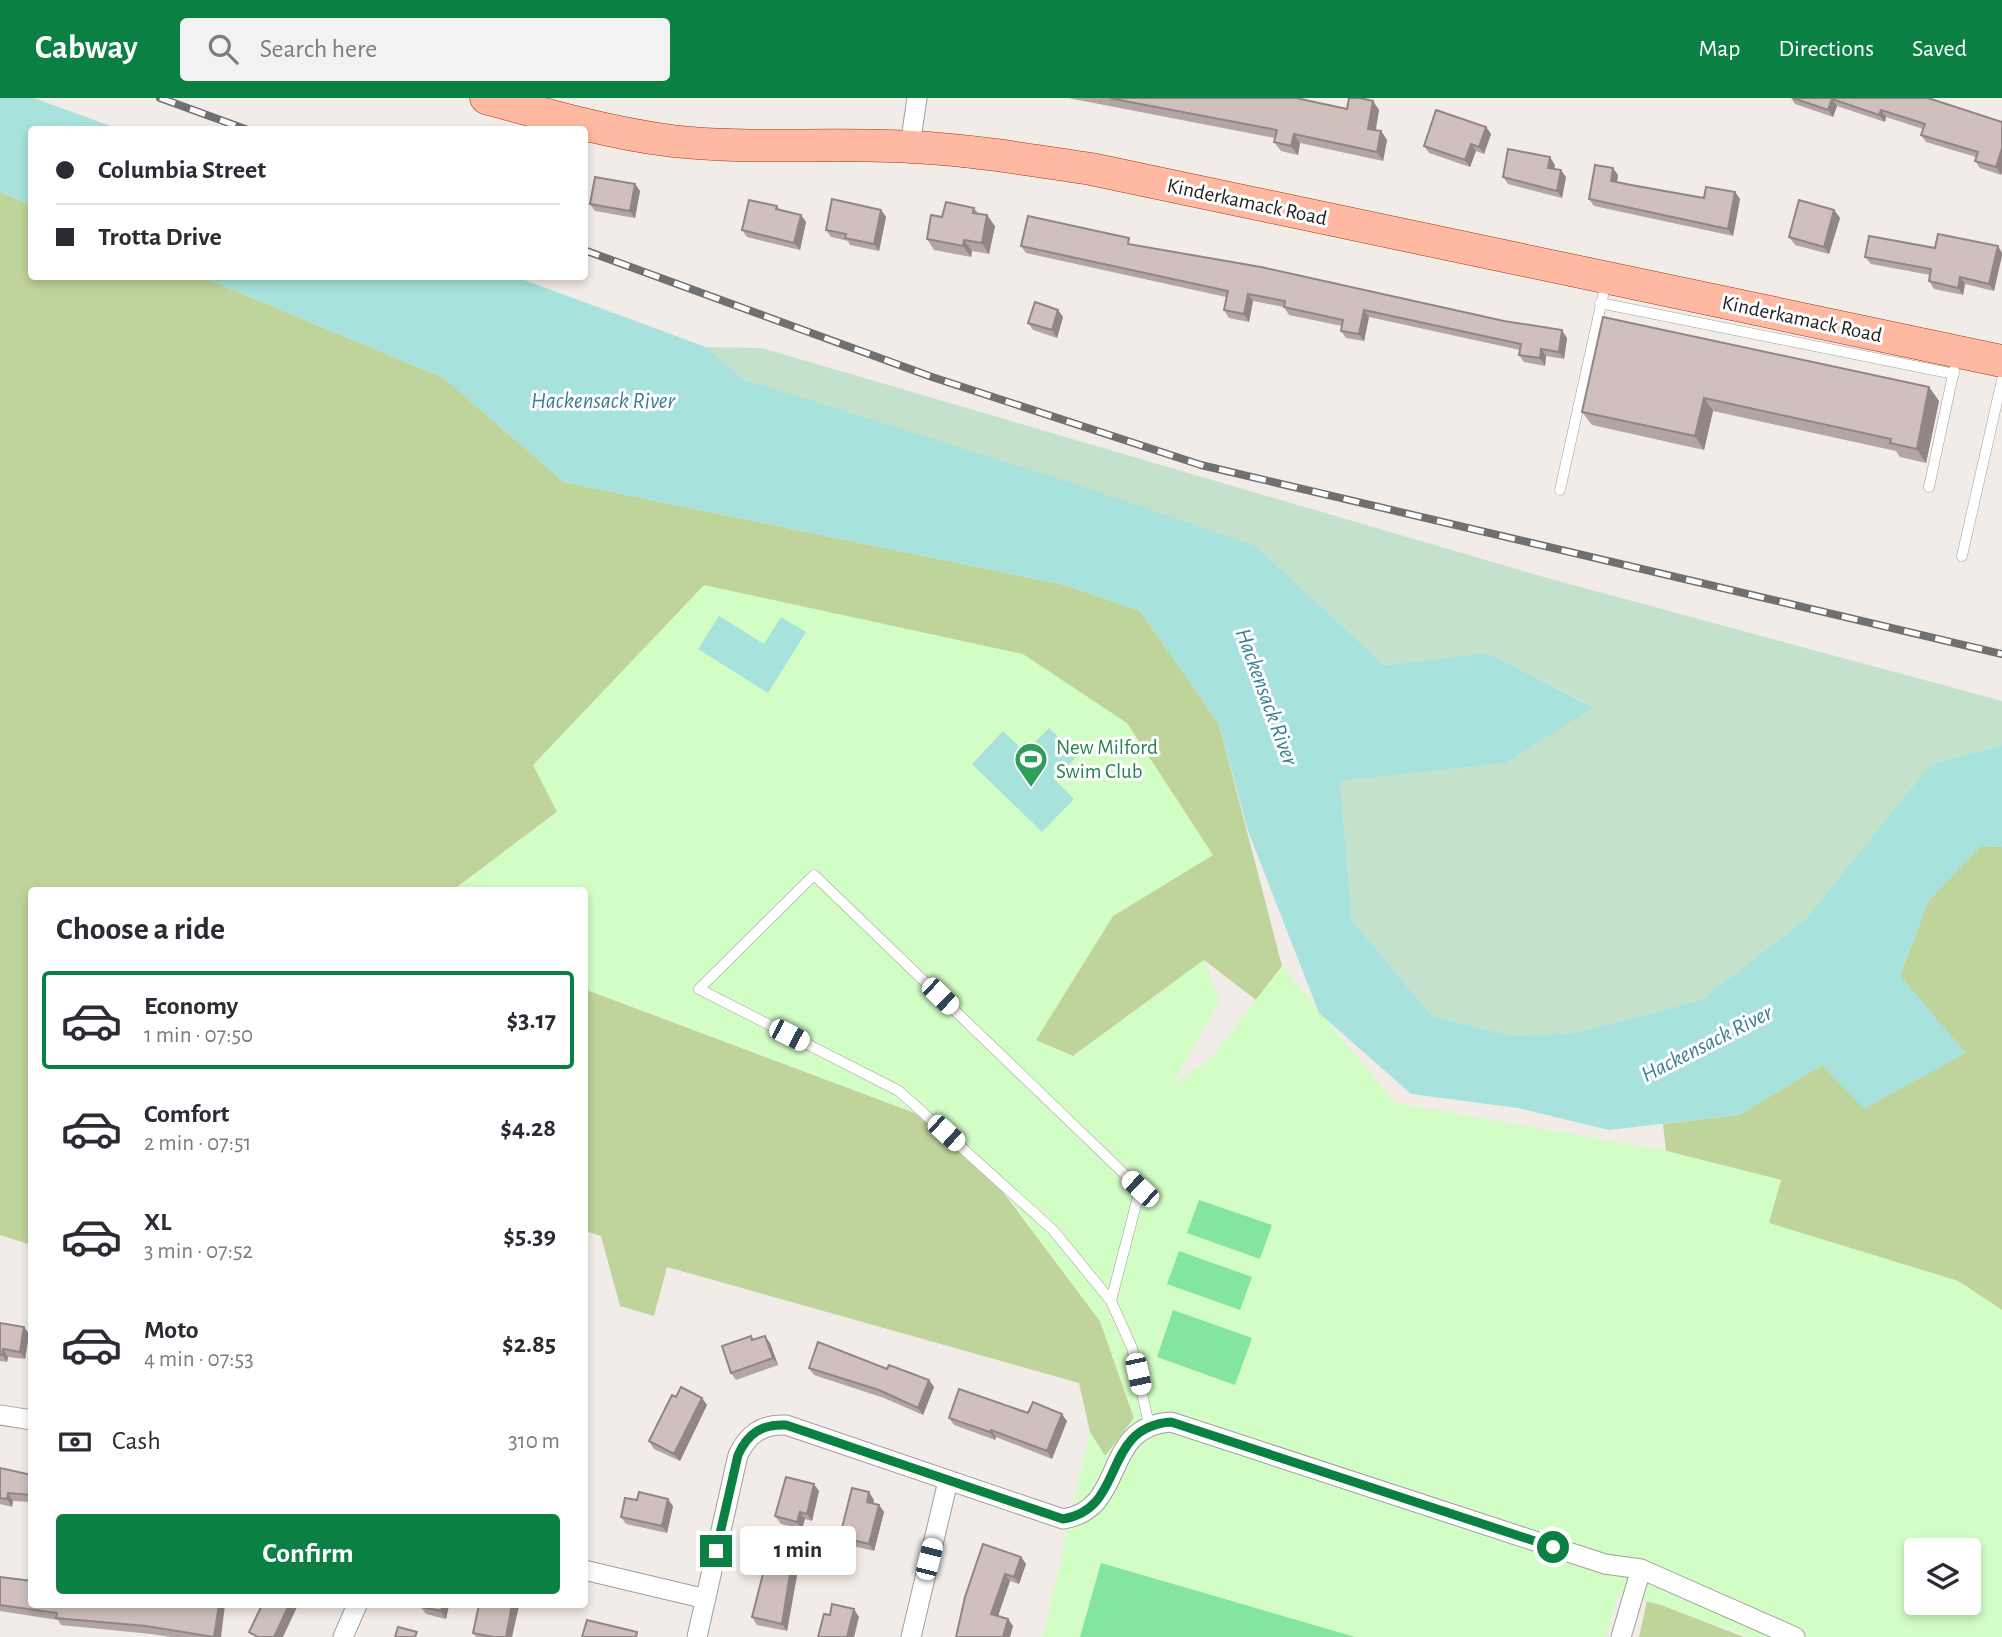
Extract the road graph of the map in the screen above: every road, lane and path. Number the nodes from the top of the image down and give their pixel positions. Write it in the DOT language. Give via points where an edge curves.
graph roads {
  1 [pos="486,98"];
  2 [pos="917,98"];
  3 [pos="909,146"];
  4 [pos="1604,290"];
  5 [pos="2002,361"];
  6 [pos="1956,363"];
  7 [pos="2002,380"];
  8 [pos="1929,487"];
  9 [pos="1560,490"];
  10 [pos="1962,556"];
  11 [pos="1111,1301"];
  12 [pos="0,1415"];
  13 [pos="28,1419"];
  14 [pos="1149,1425"];
  15 [pos="948,1481"];
  16 [pos="1641,1569"];
  17 [pos="588,1571"];
  18 [pos="706,1599"];
  19 [pos="356,1608"];
  20 [pos="343,1637"];
  21 [pos="696,1637"];
  22 [pos="911,1637"];
  23 [pos="1621,1637"];
  24 [pos="1795,1637"];
  1 -- 3 [label="main road, Kinderkamack Road" via="574,122 673,141"];
  2 -- 3 [label="street"];
  3 -- 4 [label="main road, Kinderkamack Road" via="1091,169"];
  4 -- 6 [label="main road, Kinderkamack Road"];
  4 -- 9 [label="lane"];
  5 -- 6 [label="main road, Kinderkamack Road"];
  6 -- 8 [label="lane"];
  7 -- 10 [label="lane"];
  11 -- 11 [label="lane" via="1140,1189 814,875 699,989 899,1090 1053,1230"];
  11 -- 14 [label="lane" via="1132,1348"];
  12 -- 13 [label="street"];
  14 -- 15 [label="street" via="1129,1440 1094,1505 1073,1518 1053,1517"];
  14 -- 16 [label="street" via="1179,1424 1605,1564"];
  15 -- 18 [label="street" via="786,1425 756,1430 738,1455"];
  15 -- 22 [label="street"];
  16 -- 23 [label="street"];
  16 -- 24 [label="street"];
  17 -- 18 [label="street"];
  18 -- 21 [label="street"];
  19 -- 20 [label="street"];
}
